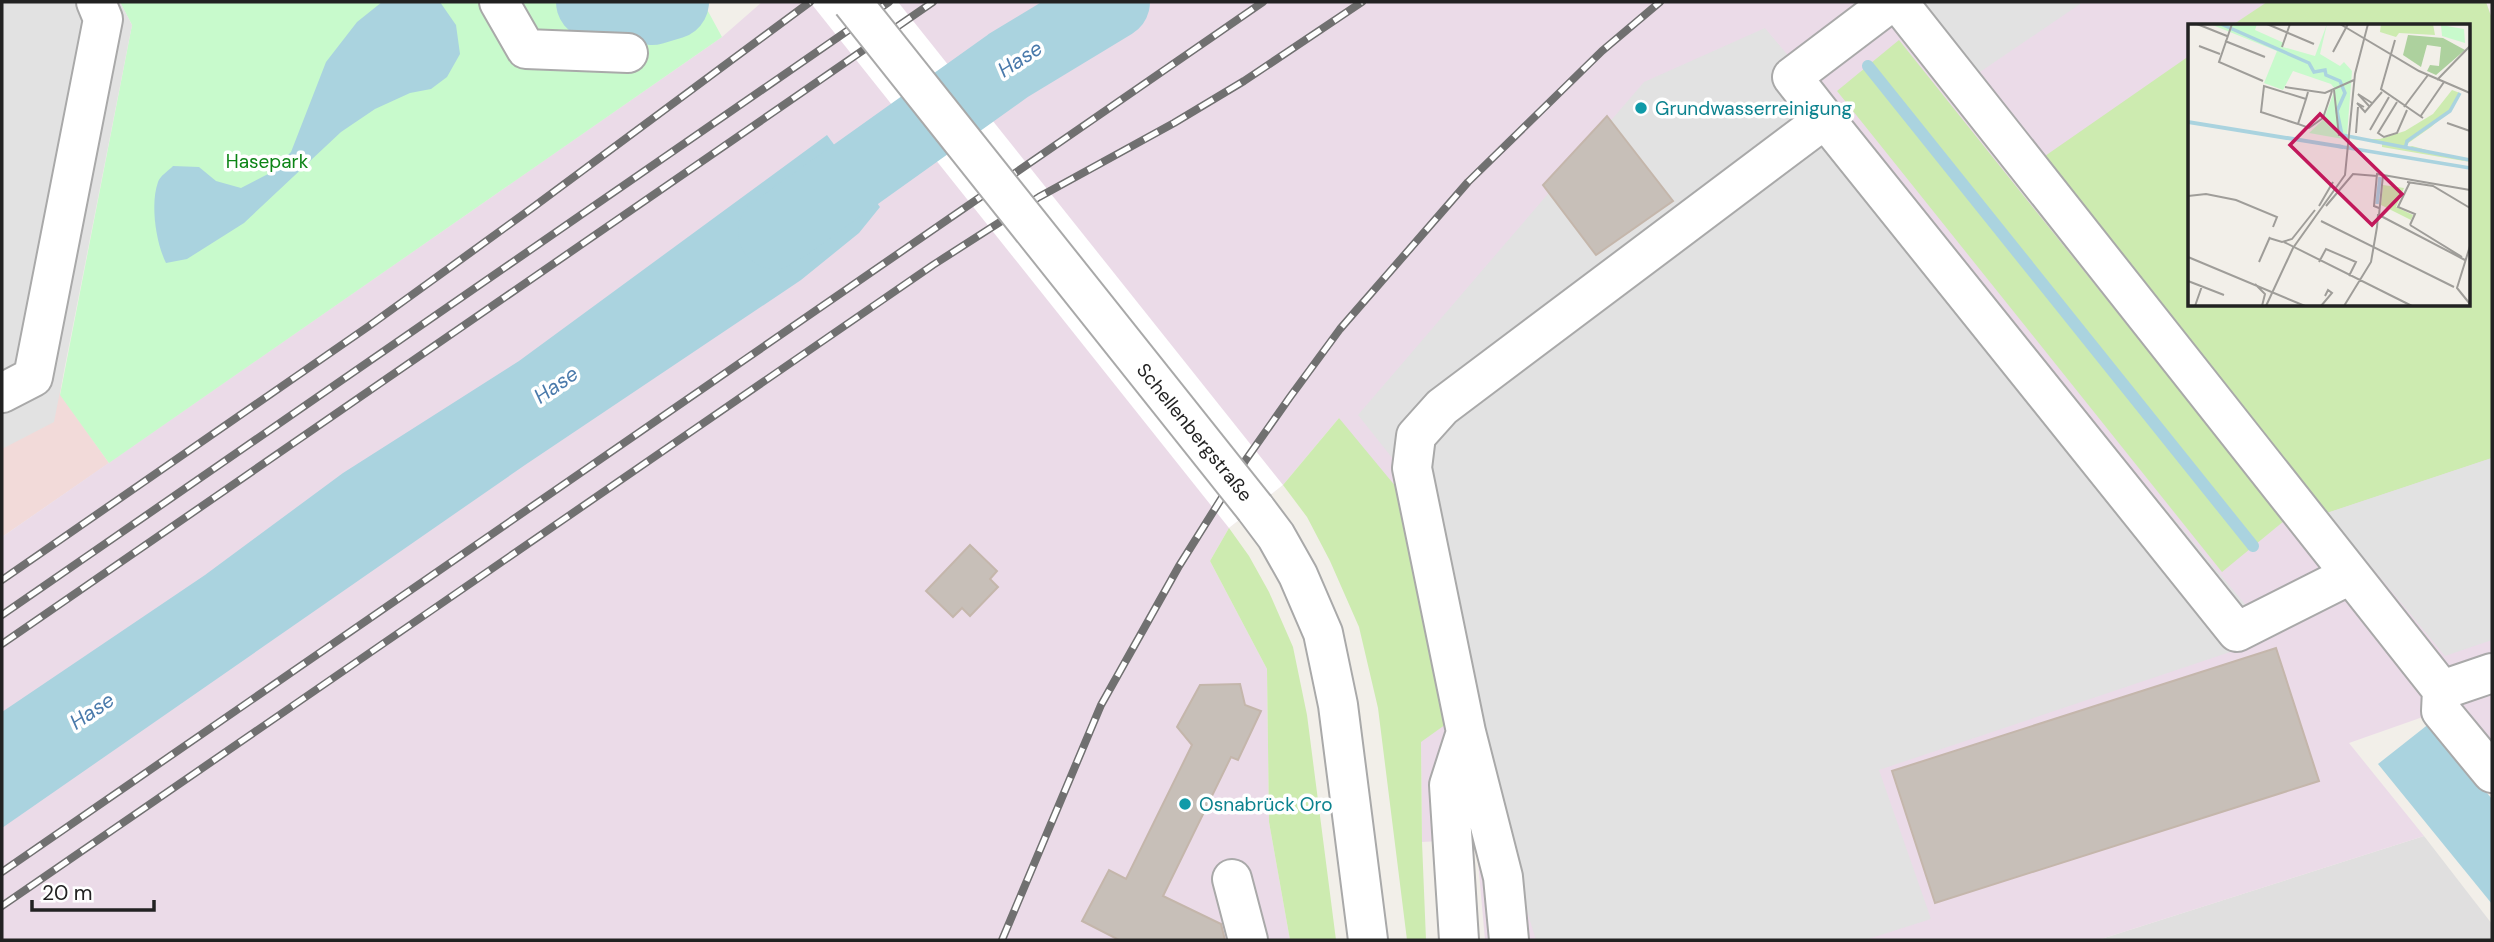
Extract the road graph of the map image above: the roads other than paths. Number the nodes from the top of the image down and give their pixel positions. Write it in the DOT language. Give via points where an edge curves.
graph roads {
  1 [pos="96,2"];
  2 [pos="499,2"];
  3 [pos="852,2"];
  4 [pos="1891,2"];
  5 [pos="1898,2"];
  6 [pos="628,52"];
  7 [pos="1825,119"];
  8 [pos="2,393"];
  9 [pos="2350,575"];
  10 [pos="2492,673"];
  11 [pos="2442,690"];
  12 [pos="1466,732"];
  13 [pos="2492,773"];
  14 [pos="1232,879"];
  15 [pos="1248,940"];
  16 [pos="1368,940"];
  17 [pos="1459,940"];
  18 [pos="1509,940"];
  1 -- 8 [label="street" via="103,19 33,377"];
  2 -- 6 [label="street" via="526,49"];
  3 -- 16 [label="street, Schellenbergstraße, bridge" via="1255,508 1298,575 1323,633 1338,705"];
  4 -- 7 [label="street" via="1792,77"];
  5 -- 9 [label="street"];
  7 -- 9 [label="street" via="2237,632"];
  7 -- 12 [label="street" via="1442,407 1416,436 1412,468"];
  9 -- 11 [label="street"];
  10 -- 11 [label="street"];
  11 -- 13 [label="street" via="2441,711"];
  12 -- 17 [label="street" via="1449,785"];
  12 -- 18 [label="street" via="1503,877"];
  14 -- 15 [label="street"];
}
